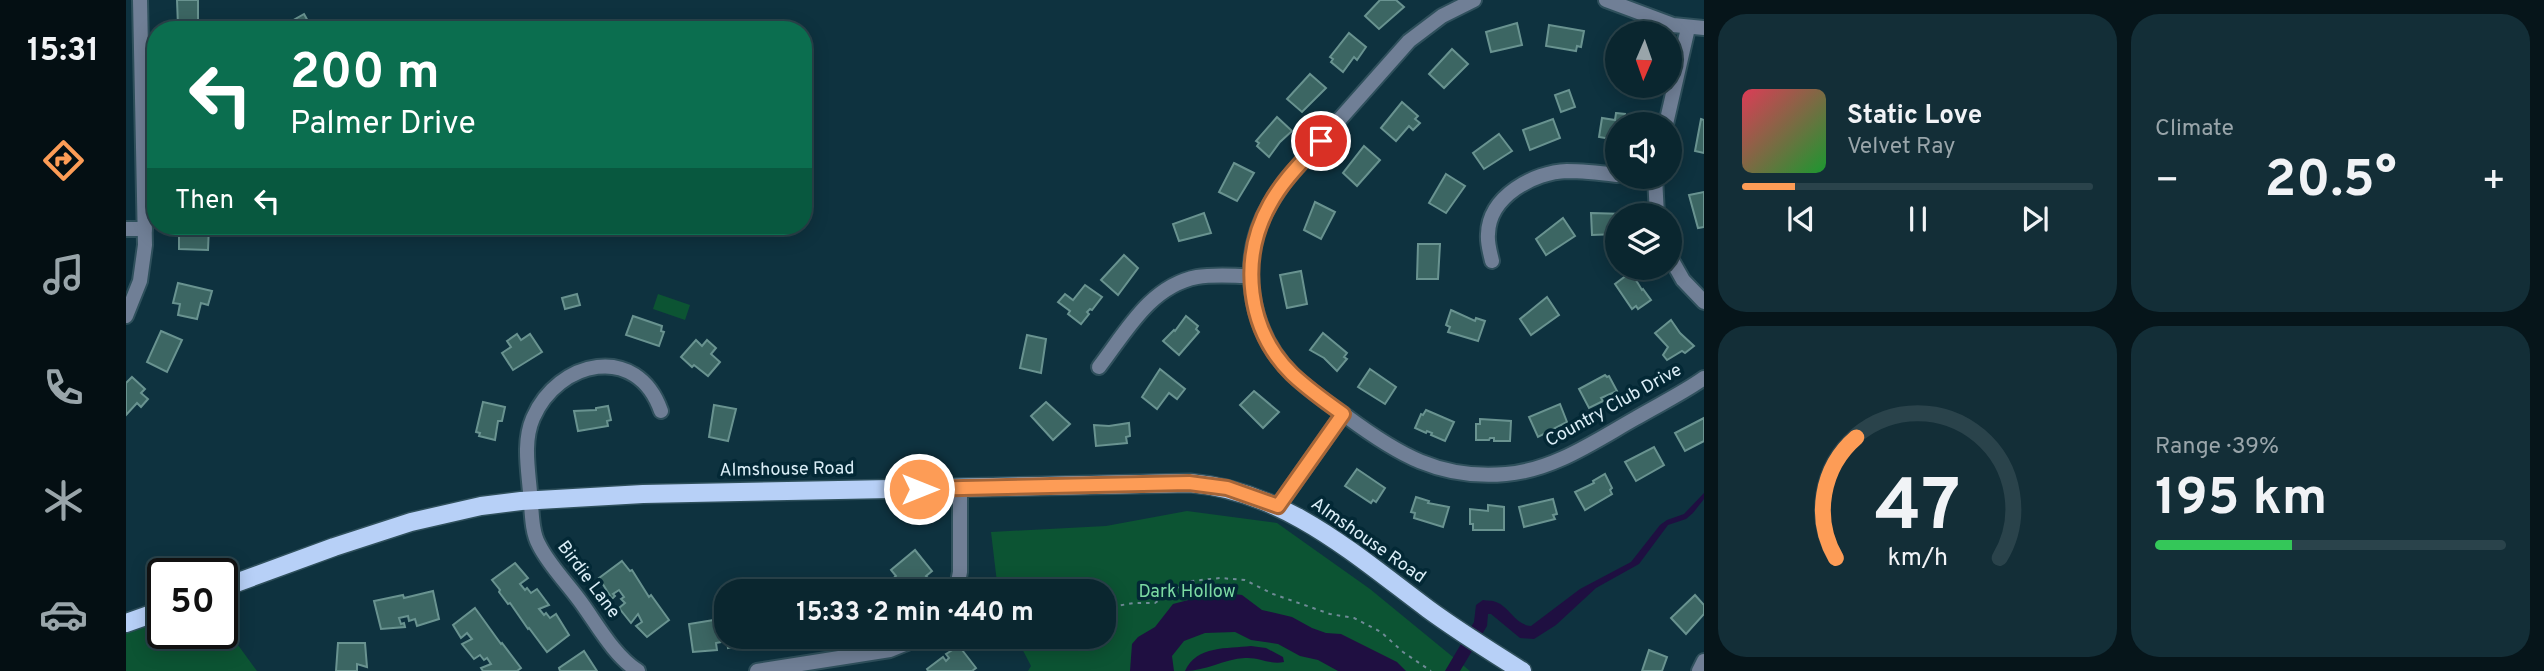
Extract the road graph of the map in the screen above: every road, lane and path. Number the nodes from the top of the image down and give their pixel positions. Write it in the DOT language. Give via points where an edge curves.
graph roads {
  1 [pos="140,0"];
  2 [pos="1474,0"];
  3 [pos="1606,0"];
  4 [pos="1688,27"];
  5 [pos="1704,28"];
  6 [pos="1670,112"];
  7 [pos="1605,174"];
  8 [pos="126,229"];
  9 [pos="145,229"];
  10 [pos="1492,261"];
  11 [pos="1251,276"];
  12 [pos="1682,278"];
  13 [pos="1704,302"];
  14 [pos="126,316"];
  15 [pos="1099,367"];
  16 [pos="1704,378"];
  17 [pos="661,411"];
  18 [pos="1343,414"];
  19 [pos="960,488"];
  20 [pos="531,500"];
  21 [pos="1278,506"];
  22 [pos="959,579"];
  23 [pos="238,582"];
  24 [pos="1116,606"];
  25 [pos="147,616"];
  26 [pos="126,623"];
  27 [pos="894,649"];
  28 [pos="1704,662"];
  29 [pos="1515,667"];
  30 [pos="636,670"];
  31 [pos="757,671"];
  32 [pos="1431,671"];
  33 [pos="1699,671"];
  1 -- 9 [label="street"];
  2 -- 11 [label="street, Country Club Drive" via="1442,16 1409,41 1285,181 1256,234"];
  3 -- 4 [label="street"];
  4 -- 5 [label="street"];
  4 -- 6 [label="street"];
  7 -- 10 [label="street" via="1554,173 1514,189 1489,226"];
  8 -- 9 [label="street"];
  9 -- 14 [label="street" via="140,281"];
  11 -- 15 [label="street" via="1200,277 1173,285 1146,306"];
  11 -- 18 [label="street, Country Club Drive" via="1255,308 1274,352 1293,374"];
  12 -- 13 [label="street"];
  16 -- 18 [label="street, Country Club Drive" via="1575,453 1506,474 1466,474 1421,463 1384,444"];
  17 -- 20 [label="street, Birdie Lane" via="648,384 627,370 591,368 562,381 541,403 530,425"];
  18 -- 21 [label="street"];
  19 -- 20 [label="main road, Almshouse Road"];
  19 -- 21 [label="main road, Almshouse Road" via="1189,483 1227,488"];
  19 -- 22 [label="street"];
  20 -- 23 [label="main road, Almshouse Road" via="411,522"];
  20 -- 30 [label="street, Birdie Lane" via="540,547"];
  21 -- 29 [label="main road, Almshouse Road" via="1351,550"];
  24 -- 32 [label="path" via="1155,603 1192,581 1245,580 1330,614 1354,618 1381,632"];
  25 -- 26 [label="main road"];
  27 -- 31 [label="street"];
  28 -- 33 [label="street"];
}
